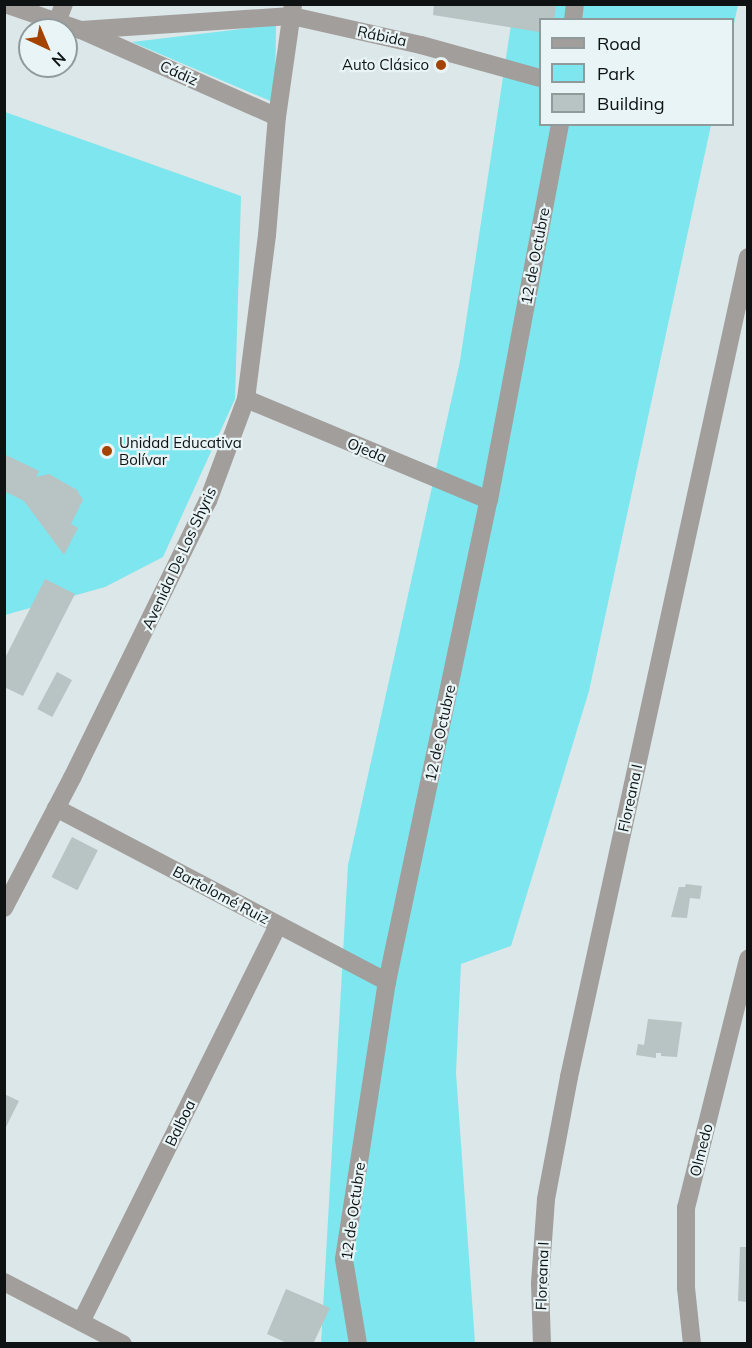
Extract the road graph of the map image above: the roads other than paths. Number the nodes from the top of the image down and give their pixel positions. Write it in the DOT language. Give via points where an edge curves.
graph roads {
  1 [pos="5,4"];
  2 [pos="64,4"];
  3 [pos="293,10"];
  4 [pos="45,18"];
  5 [pos="59,18"];
  6 [pos="78,29"];
  7 [pos="81,30"];
  8 [pos="539,78"];
  9 [pos="277,117"];
  10 [pos="560,126"];
  11 [pos="747,257"];
  12 [pos="246,399"];
  13 [pos="489,500"];
  14 [pos="56,808"];
  15 [pos="4,908"];
  16 [pos="278,925"];
  17 [pos="747,959"];
  18 [pos="387,982"];
  19 [pos="4,1282"];
  20 [pos="81,1322"];
  21 [pos="123,1344"];
  22 [pos="358,1344"];
  23 [pos="542,1344"];
  24 [pos="692,1344"];
  1 -- 4 [label="street, Cádiz"];
  2 -- 5 [label="street"];
  3 -- 7 [label="street, Cádiz"];
  3 -- 8 [label="street, Rábida"];
  3 -- 9 [label="street, Avenida De Los Shyris"];
  6 -- 7 [label="street, Cádiz"];
  7 -- 9 [label="street, Cádiz"];
  9 -- 12 [label="street, Avenida De Los Shyris"];
  10 -- 13 [label="street, 12 de Octubre"];
  11 -- 23 [label="street, Floreana I" via="546,1199 540,1283"];
  12 -- 13 [label="street, Ojeda"];
  12 -- 14 [label="street, Avenida De Los Shyris" via="208,501"];
  13 -- 18 [label="street, 12 de Octubre"];
  14 -- 15 [label="street, Avenida De Los Shyris"];
  14 -- 16 [label="street, Bartolomé Ruiz"];
  16 -- 18 [label="street, Bartolomé Ruiz"];
  16 -- 20 [label="street, Balboa"];
  17 -- 24 [label="street, Olmedo" via="686,1209 686,1288"];
  18 -- 22 [label="street, 12 de Octubre" via="344,1259"];
  19 -- 20 [label="street"];
  20 -- 21 [label="street"];
}
